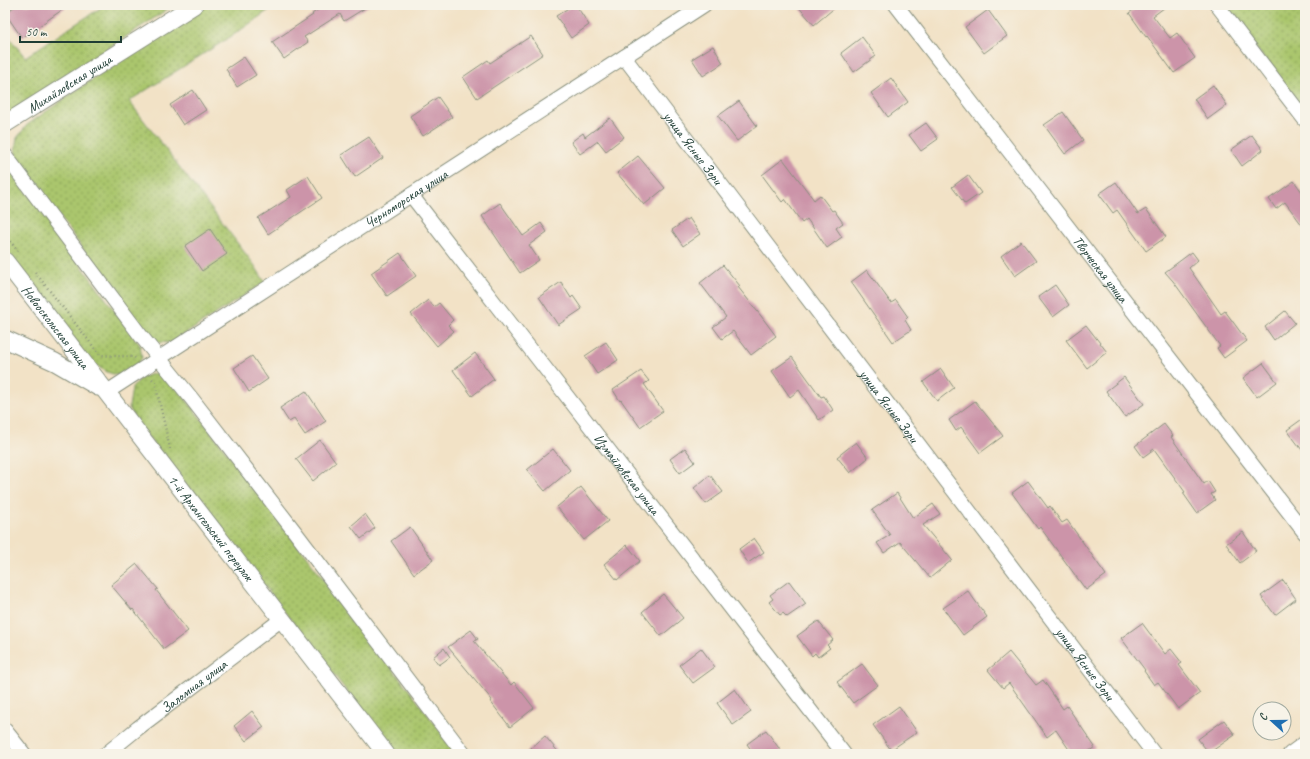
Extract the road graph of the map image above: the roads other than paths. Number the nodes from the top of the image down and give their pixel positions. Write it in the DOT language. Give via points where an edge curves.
graph roads {
  1 [pos="194,5"];
  2 [pos="704,5"];
  3 [pos="896,5"];
  4 [pos="1216,5"];
  5 [pos="624,57"];
  6 [pos="1305,120"];
  7 [pos="5,124"];
  8 [pos="5,155"];
  9 [pos="411,195"];
  10 [pos="12,257"];
  11 [pos="5,339"];
  12 [pos="158,359"];
  13 [pos="107,392"];
  14 [pos="1305,533"];
  15 [pos="282,619"];
  16 [pos="5,730"];
  17 [pos="1305,743"];
  18 [pos="24,754"];
  19 [pos="106,754"];
  20 [pos="386,754"];
  21 [pos="464,754"];
  22 [pos="844,754"];
  23 [pos="1154,754"];
  24 [pos="1290,754"];
  1 -- 7 [label="street, Михайловская улица"];
  2 -- 5 [label="street, Черноморская улица"];
  3 -- 14 [label="street, Творческая улица"];
  4 -- 6 [label="street"];
  5 -- 9 [label="street, Черноморская улица"];
  5 -- 23 [label="street, улица Ясные Зори"];
  8 -- 12 [label="street"];
  9 -- 12 [label="street, Черноморская улица"];
  9 -- 22 [label="street, Измайловская улица"];
  10 -- 13 [label="street, Новооскольская улица"];
  11 -- 13 [label="street, 1-й Архангельский переулок" via="55,362"];
  12 -- 13 [label="street, Черноморская улица"];
  12 -- 21 [label="street" via="192,399"];
  13 -- 15 [label="street, 1-й Архангельский переулок"];
  15 -- 19 [label="street, Заломная улица"];
  15 -- 20 [label="street, 1-й Архангельский переулок"];
  16 -- 18 [label="street"];
  17 -- 24 [label="street"];
}
